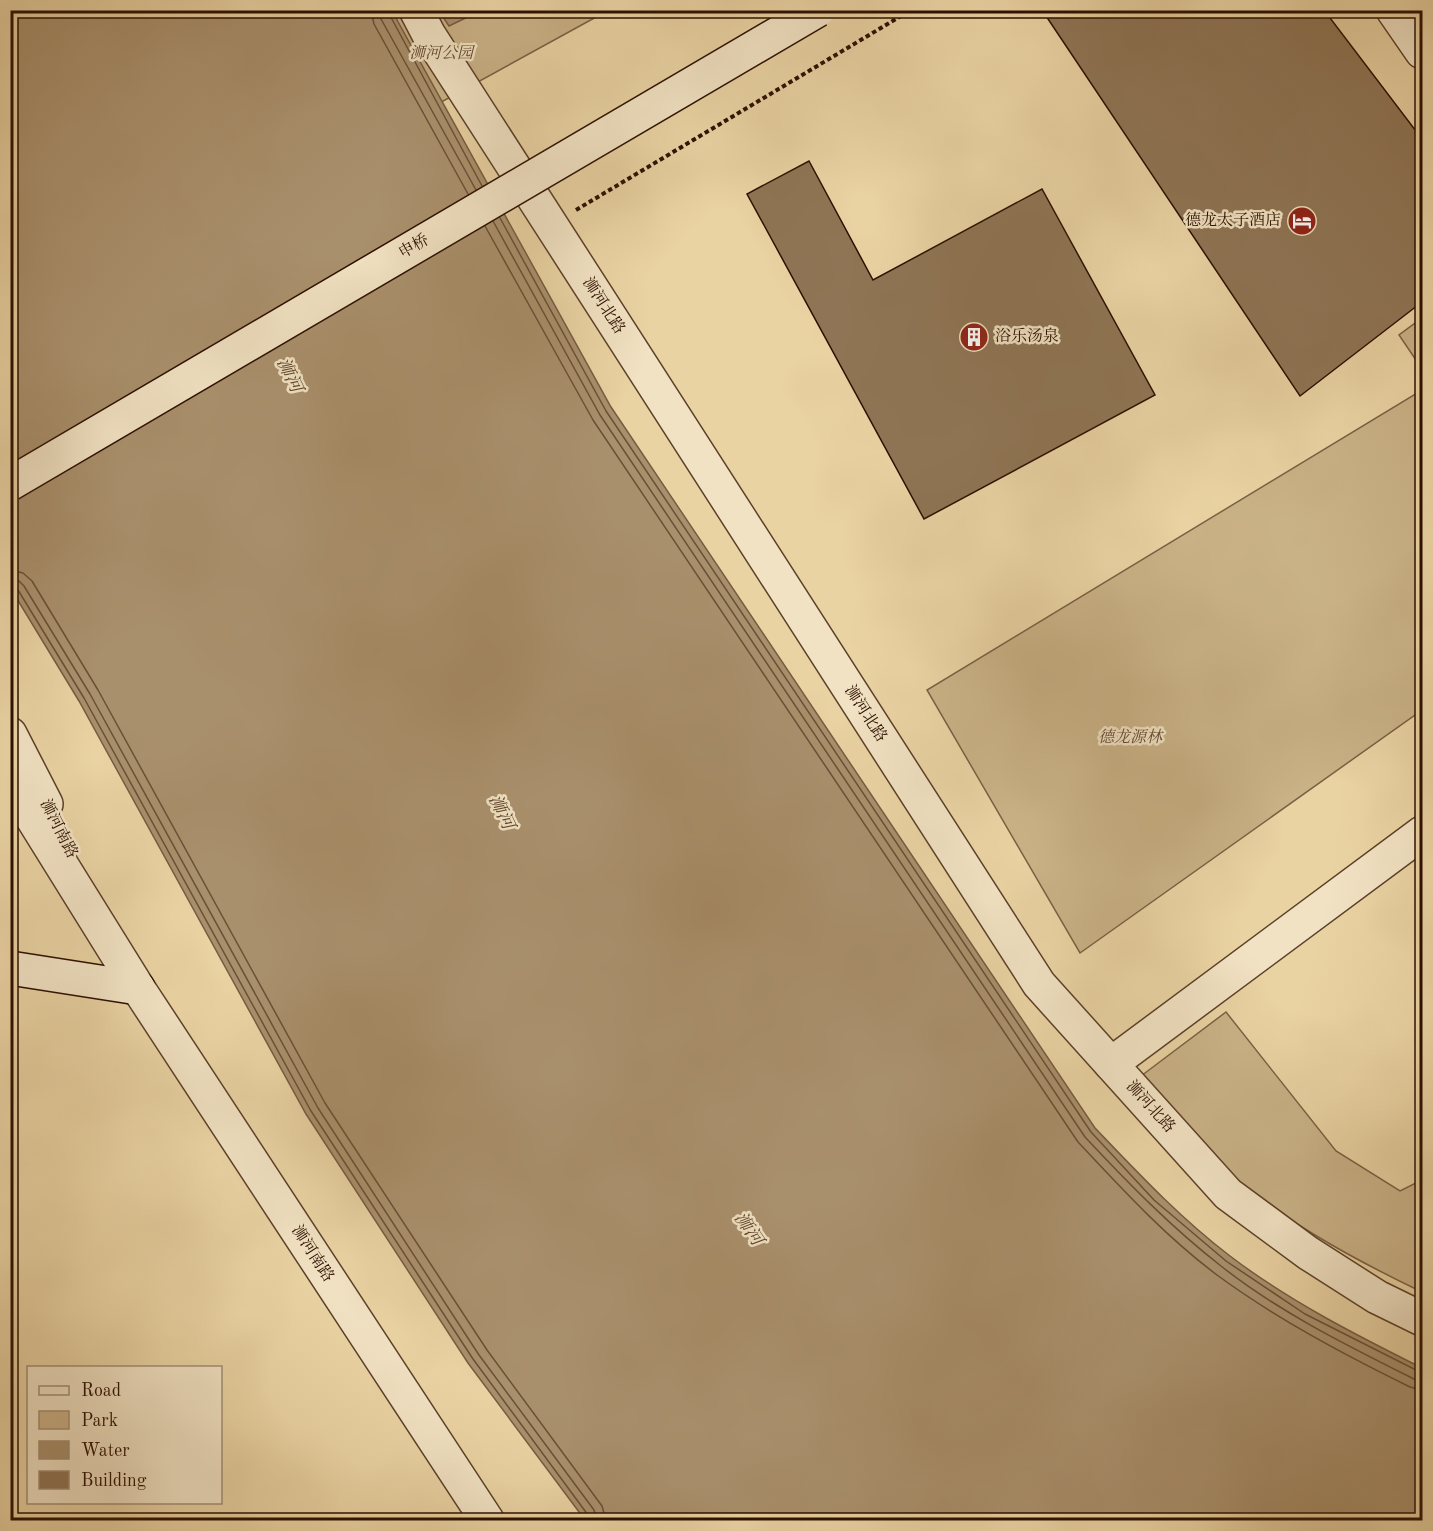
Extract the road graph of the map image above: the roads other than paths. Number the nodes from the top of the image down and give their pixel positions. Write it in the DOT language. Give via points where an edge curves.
graph roads {
  1 [pos="416,10"];
  2 [pos="776,10"];
  3 [pos="818,10"];
  4 [pos="1393,10"];
  5 [pos="1422,52"];
  6 [pos="10,460"];
  7 [pos="10,484"];
  8 [pos="10,734"];
  9 [pos="10,782"];
  10 [pos="1422,833"];
  11 [pos="10,968"];
  12 [pos="138,988"];
  13 [pos="1111,1064"];
  14 [pos="1422,1319"];
  15 [pos="487,1521"];
  1 -- 13 [label="street, 浉河北路" via="1039,984"];
  2 -- 6 [label="street, 申桥"];
  3 -- 7 [label="street, 申桥, bridge"];
  4 -- 5 [label="street"];
  8 -- 12 [label="street, 浉河南路"];
  9 -- 12 [label="street, 浉河南路"];
  10 -- 13 [label="street"];
  11 -- 12 [label="street"];
  12 -- 15 [label="street, 浉河南路"];
  13 -- 14 [label="street, 浉河北路" via="1228,1194 1377,1297"];
}
